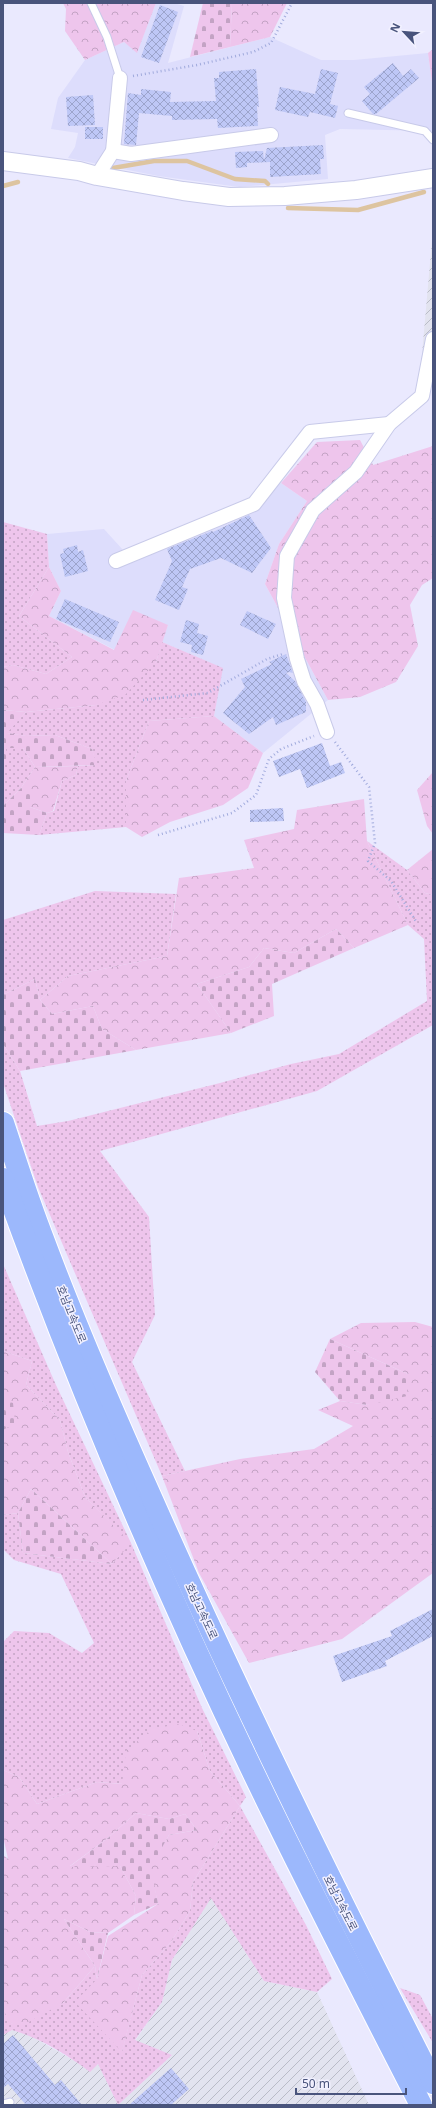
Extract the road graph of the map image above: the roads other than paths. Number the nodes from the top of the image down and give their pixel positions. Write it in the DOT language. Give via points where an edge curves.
graph roads {
  1 [pos="91,3"];
  2 [pos="120,78"];
  3 [pos="348,113"];
  4 [pos="271,135"];
  5 [pos="433,140"];
  6 [pos="113,151"];
  7 [pos="5,160"];
  8 [pos="97,176"];
  9 [pos="433,178"];
  10 [pos="433,339"];
  11 [pos="390,424"];
  12 [pos="116,561"];
  13 [pos="328,732"];
  14 [pos="3,1124"];
  15 [pos="3,1179"];
  16 [pos="433,2083"];
  17 [pos="421,2105"];
  1 -- 2 [label="lane" via="107,37"];
  2 -- 6 [label="street"];
  3 -- 5 [label="lane" via="424,131"];
  4 -- 6 [label="street" via="131,154"];
  6 -- 8 [label="street"];
  7 -- 8 [label="street" via="79,170"];
  8 -- 9 [label="street" via="229,197 285,196 356,190"];
  10 -- 11 [label="street" via="422,396"];
  11 -- 12 [label="street" via="310,432 254,504"];
  11 -- 13 [label="street" via="356,472 313,510 287,556 284,598 295,651 304,681"];
  14 -- 16 [label="highway, 호남고속도로" via="42,1237 96,1374 184,1573 314,1849"];
  15 -- 17 [label="highway, 호남고속도로" via="80,1380 150,1546 222,1706 274,1815"];
}
